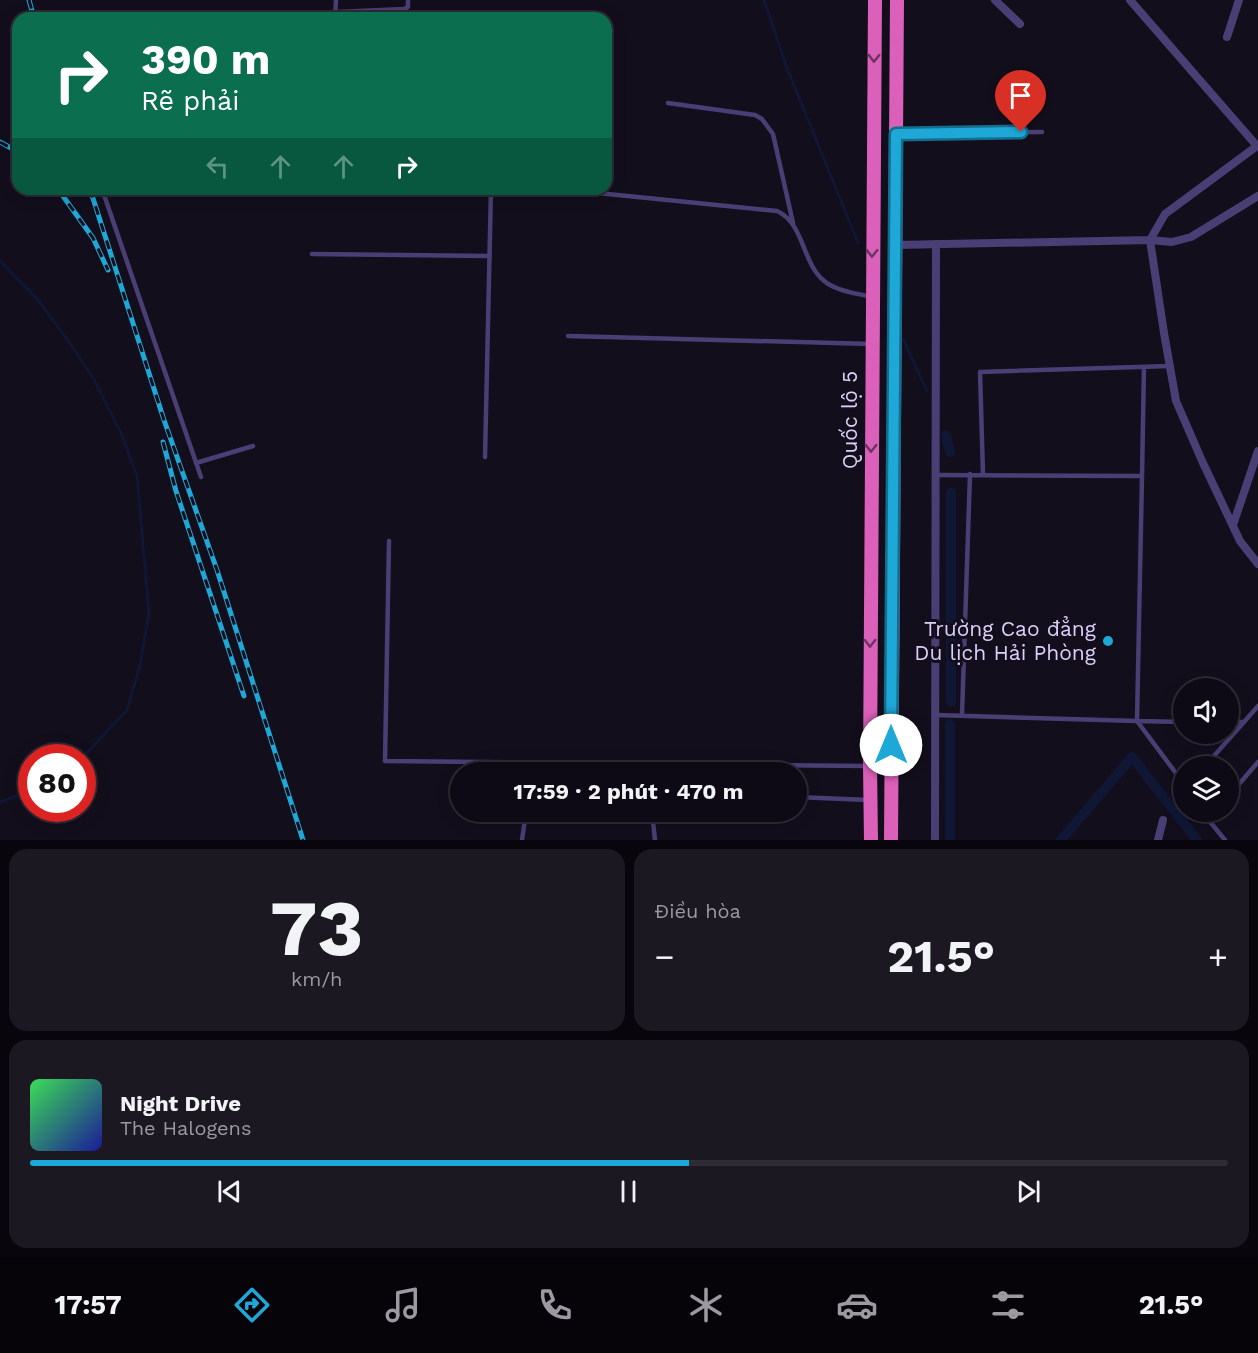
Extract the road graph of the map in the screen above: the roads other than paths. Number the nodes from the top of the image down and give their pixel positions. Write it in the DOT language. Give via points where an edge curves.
graph roads {
  1 [pos="408,0"];
  2 [pos="875,0"];
  3 [pos="897,0"];
  4 [pos="995,0"];
  5 [pos="1130,0"];
  6 [pos="1239,0"];
  7 [pos="370,12"];
  8 [pos="1020,24"];
  9 [pos="1227,37"];
  10 [pos="668,103"];
  11 [pos="1042,132"];
  12 [pos="896,134"];
  13 [pos="1258,146"];
  14 [pos="612,194"];
  15 [pos="104,195"];
  16 [pos="491,195"];
  17 [pos="1258,195"];
  18 [pos="795,228"];
  19 [pos="1150,240"];
  20 [pos="896,244"];
  21 [pos="936,244"];
  22 [pos="312,254"];
  23 [pos="490,256"];
  24 [pos="871,297"];
  25 [pos="568,336"];
  26 [pos="872,344"];
  27 [pos="1170,366"];
  28 [pos="1144,367"];
  29 [pos="253,446"];
  30 [pos="1258,451"];
  31 [pos="485,457"];
  32 [pos="196,463"];
  33 [pos="970,474"];
  34 [pos="983,474"];
  35 [pos="936,475"];
  36 [pos="1142,476"];
  37 [pos="201,477"];
  38 [pos="1233,525"];
  39 [pos="389,541"];
  40 [pos="1258,564"];
  41 [pos="1258,706"];
  42 [pos="935,715"];
  43 [pos="962,715"];
  44 [pos="1137,721"];
  45 [pos="1173,722"];
  46 [pos="1239,722"];
  47 [pos="1244,722"];
  48 [pos="1214,756"];
  49 [pos="1258,762"];
  50 [pos="870,766"];
  51 [pos="1173,769"];
  52 [pos="1239,784"];
  53 [pos="807,797"];
  54 [pos="871,800"];
  55 [pos="1164,820"];
  56 [pos="525,822"];
  57 [pos="653,822"];
  58 [pos="1210,822"];
  59 [pos="522,840"];
  60 [pos="656,840"];
  61 [pos="871,840"];
  62 [pos="891,840"];
  63 [pos="935,840"];
  64 [pos="1158,840"];
  65 [pos="1225,840"];
  1 -- 7 [label="lane" via="404,9"];
  2 -- 24 [label="highway, Quốc lộ 5, one-way"];
  3 -- 12 [label="highway, Quốc lộ 5"];
  4 -- 8 [label="street"];
  5 -- 13 [label="street"];
  6 -- 9 [label="street"];
  10 -- 18 [label="lane" via="762,119 773,134"];
  11 -- 12 [label="lane"];
  12 -- 20 [label="highway, Quốc lộ 5"];
  13 -- 19 [label="street" via="1165,214"];
  14 -- 18 [label="lane" via="777,211"];
  15 -- 32 [label="lane"];
  16 -- 23 [label="lane"];
  17 -- 19 [label="street" via="1191,237 1172,242"];
  18 -- 24 [label="lane" via="811,266 824,281"];
  19 -- 21 [label="street"];
  19 -- 27 [label="street"];
  20 -- 21 [label="street"];
  20 -- 62 [label="highway, Quốc lộ 5"];
  21 -- 35 [label="street"];
  22 -- 23 [label="lane"];
  23 -- 31 [label="lane"];
  24 -- 26 [label="highway, Quốc lộ 5"];
  25 -- 26 [label="lane"];
  26 -- 50 [label="highway, Quốc lộ 5, one-way"];
  27 -- 28 [label="lane"];
  27 -- 38 [label="street" via="1176,401"];
  28 -- 34 [label="lane" via="980,372"];
  28 -- 36 [label="lane"];
  29 -- 32 [label="lane"];
  30 -- 38 [label="street"];
  32 -- 37 [label="lane"];
  33 -- 34 [label="lane"];
  33 -- 35 [label="lane"];
  33 -- 43 [label="lane"];
  34 -- 36 [label="lane"];
  35 -- 42 [label="street"];
  36 -- 44 [label="lane"];
  38 -- 40 [label="street"];
  39 -- 50 [label="lane" via="385,761"];
  41 -- 47 [label="lane"];
  42 -- 43 [label="lane"];
  42 -- 63 [label="street"];
  43 -- 44 [label="lane"];
  44 -- 45 [label="lane"];
  44 -- 51 [label="lane"];
  46 -- 47 [label="lane"];
  47 -- 48 [label="lane"];
  49 -- 52 [label="lane"];
  50 -- 54 [label="highway, Quốc lộ 5"];
  53 -- 54 [label="lane"];
  54 -- 61 [label="highway, Quốc lộ 5"];
  55 -- 64 [label="street"];
  56 -- 59 [label="lane"];
  57 -- 60 [label="lane"];
  58 -- 65 [label="lane"];
}
